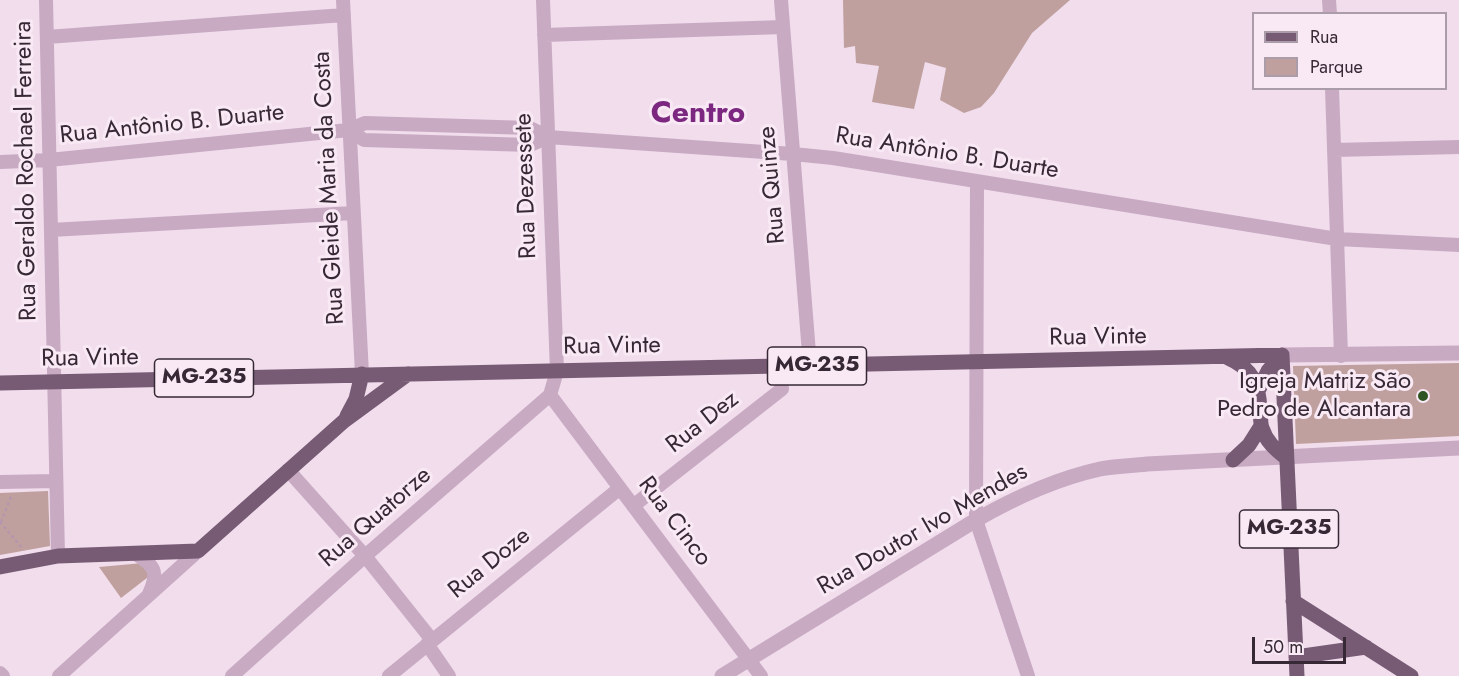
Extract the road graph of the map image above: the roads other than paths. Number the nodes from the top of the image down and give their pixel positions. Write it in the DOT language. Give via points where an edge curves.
graph roads {
  1 [pos="46,0"];
  2 [pos="343,0"];
  3 [pos="543,0"];
  4 [pos="781,0"];
  5 [pos="344,15"];
  6 [pos="783,27"];
  7 [pos="544,35"];
  8 [pos="47,37"];
  9 [pos="1332,90"];
  10 [pos="349,130"];
  11 [pos="548,137"];
  12 [pos="1459,147"];
  13 [pos="1334,150"];
  14 [pos="793,154"];
  15 [pos="50,160"];
  16 [pos="0,162"];
  17 [pos="977,181"];
  18 [pos="353,213"];
  19 [pos="51,230"];
  20 [pos="1337,239"];
  21 [pos="1459,245"];
  22 [pos="1459,353"];
  23 [pos="1282,355"];
  24 [pos="1341,356"];
  25 [pos="1225,357"];
  26 [pos="977,363"];
  27 [pos="810,366"];
  28 [pos="780,367"];
  29 [pos="557,371"];
  30 [pos="362,374"];
  31 [pos="408,374"];
  32 [pos="54,382"];
  33 [pos="0,383"];
  34 [pos="1259,389"];
  35 [pos="550,395"];
  36 [pos="1284,406"];
  37 [pos="1260,407"];
  38 [pos="344,421"];
  39 [pos="1261,426"];
  40 [pos="1459,448"];
  41 [pos="1286,457"];
  42 [pos="1233,460"];
  43 [pos="288,471"];
  44 [pos="56,481"];
  45 [pos="0,482"];
  46 [pos="620,488"];
  47 [pos="633,506"];
  48 [pos="976,520"];
  49 [pos="198,551"];
  50 [pos="136,554"];
  51 [pos="58,556"];
  52 [pos="365,556"];
  53 [pos="0,567"];
  54 [pos="148,596"];
  55 [pos="1293,601"];
  56 [pos="430,642"];
  57 [pos="1366,647"];
  58 [pos="1296,657"];
  59 [pos="749,659"];
  60 [pos="59,676"];
  61 [pos="232,676"];
  62 [pos="389,676"];
  63 [pos="449,676"];
  64 [pos="722,676"];
  65 [pos="761,676"];
  66 [pos="1028,676"];
  67 [pos="1297,676"];
  68 [pos="1411,676"];
  1 -- 8 [label="street, Rua Geraldo Rochael Ferreira"];
  2 -- 5 [label="street, Rua Gleide Maria da Costa"];
  3 -- 7 [label="street, Rua Dezessete"];
  4 -- 6 [label="street, Rua Quinze"];
  5 -- 8 [label="street"];
  5 -- 10 [label="street, Rua Gleide Maria da Costa"];
  6 -- 7 [label="street"];
  6 -- 14 [label="street, Rua Quinze"];
  7 -- 11 [label="street, Rua Dezessete"];
  8 -- 15 [label="street, Rua Geraldo Rochael Ferreira"];
  9 -- 13 [label="street"];
  10 -- 11 [label="street, Rua Antônio B. Duarte" via="364,140 376,141 530,145"];
  10 -- 15 [label="street, Rua Antônio B. Duarte"];
  10 -- 18 [label="street, Rua Gleide Maria da Costa"];
  11 -- 14 [label="street, Rua Antônio B. Duarte"];
  11 -- 29 [label="street, Rua Dezessete"];
  12 -- 13 [label="street"];
  13 -- 20 [label="street"];
  14 -- 17 [label="street, Rua Antônio B. Duarte"];
  14 -- 27 [label="street, Rua Quinze"];
  15 -- 16 [label="street, Rua Antônio B. Duarte"];
  15 -- 19 [label="street, Rua Geraldo Rochael Ferreira"];
  17 -- 20 [label="street, Rua Antônio B. Duarte"];
  17 -- 26 [label="street"];
  18 -- 19 [label="street"];
  18 -- 30 [label="street, Rua Gleide Maria da Costa"];
  19 -- 32 [label="street, Rua Geraldo Rochael Ferreira"];
  20 -- 21 [label="street, Rua Antônio B. Duarte"];
  20 -- 24 [label="street"];
  22 -- 24 [label="street"];
  23 -- 24 [label="street"];
  23 -- 25 [label="main road, MG-235"];
  23 -- 34 [label="main road" via="1268,370"];
  23 -- 36 [label="main road, MG-235"];
  25 -- 26 [label="main road, Rua Vinte / MG-235"];
  25 -- 34 [label="main road" via="1246,369"];
  26 -- 27 [label="main road, Rua Vinte / MG-235"];
  26 -- 48 [label="street"];
  27 -- 28 [label="main road, Rua Vinte / MG-235"];
  28 -- 29 [label="main road, Rua Vinte / MG-235"];
  28 -- 47 [label="street, Rua Dez" via="782,389"];
  29 -- 31 [label="main road, Rua Vinte / MG-235"];
  29 -- 35 [label="street, Rua Dezessete"];
  30 -- 31 [label="main road, Rua Vinte / MG-235"];
  30 -- 32 [label="main road, Rua Vinte / MG-235"];
  30 -- 38 [label="main road" via="356,399"];
  31 -- 38 [label="main road"];
  32 -- 33 [label="main road, Rua Vinte / MG-235"];
  32 -- 44 [label="street, Rua Geraldo Rochael Ferreira"];
  34 -- 37 [label="main road"];
  35 -- 46 [label="street, Rua Cinco"];
  35 -- 52 [label="street, Rua Quatorze"];
  36 -- 37 [label="main road"];
  36 -- 41 [label="main road, MG-235"];
  37 -- 39 [label="main road"];
  38 -- 43 [label="main road"];
  39 -- 41 [label="main road" via="1270,444"];
  39 -- 42 [label="main road"];
  40 -- 41 [label="street, Rua Doutor Ivo Mendes"];
  41 -- 42 [label="street, Rua Doutor Ivo Mendes"];
  41 -- 55 [label="main road, MG-235"];
  42 -- 48 [label="street, Rua Doutor Ivo Mendes" via="1101,469 1058,480"];
  43 -- 49 [label="main road"];
  43 -- 52 [label="street"];
  44 -- 45 [label="street"];
  44 -- 51 [label="street, Rua Geraldo Rochael Ferreira"];
  46 -- 47 [label="street, Rua Cinco"];
  46 -- 56 [label="street, Rua Doze"];
  47 -- 59 [label="street, Rua Cinco"];
  48 -- 59 [label="street, Rua Doutor Ivo Mendes"];
  48 -- 66 [label="street"];
  49 -- 50 [label="main road"];
  49 -- 54 [label="street"];
  50 -- 51 [label="main road"];
  50 -- 54 [label="street" via="149,562 155,575"];
  51 -- 53 [label="main road"];
  52 -- 56 [label="street"];
  52 -- 61 [label="street, Rua Quatorze"];
  54 -- 60 [label="street"];
  55 -- 57 [label="main road"];
  55 -- 58 [label="main road, MG-235"];
  56 -- 62 [label="street, Rua Doze"];
  56 -- 63 [label="street"];
  57 -- 58 [label="main road"];
  57 -- 68 [label="main road"];
  58 -- 67 [label="main road, MG-235"];
  59 -- 64 [label="street, Rua Doutor Ivo Mendes"];
  59 -- 65 [label="street, Rua Cinco"];
}
